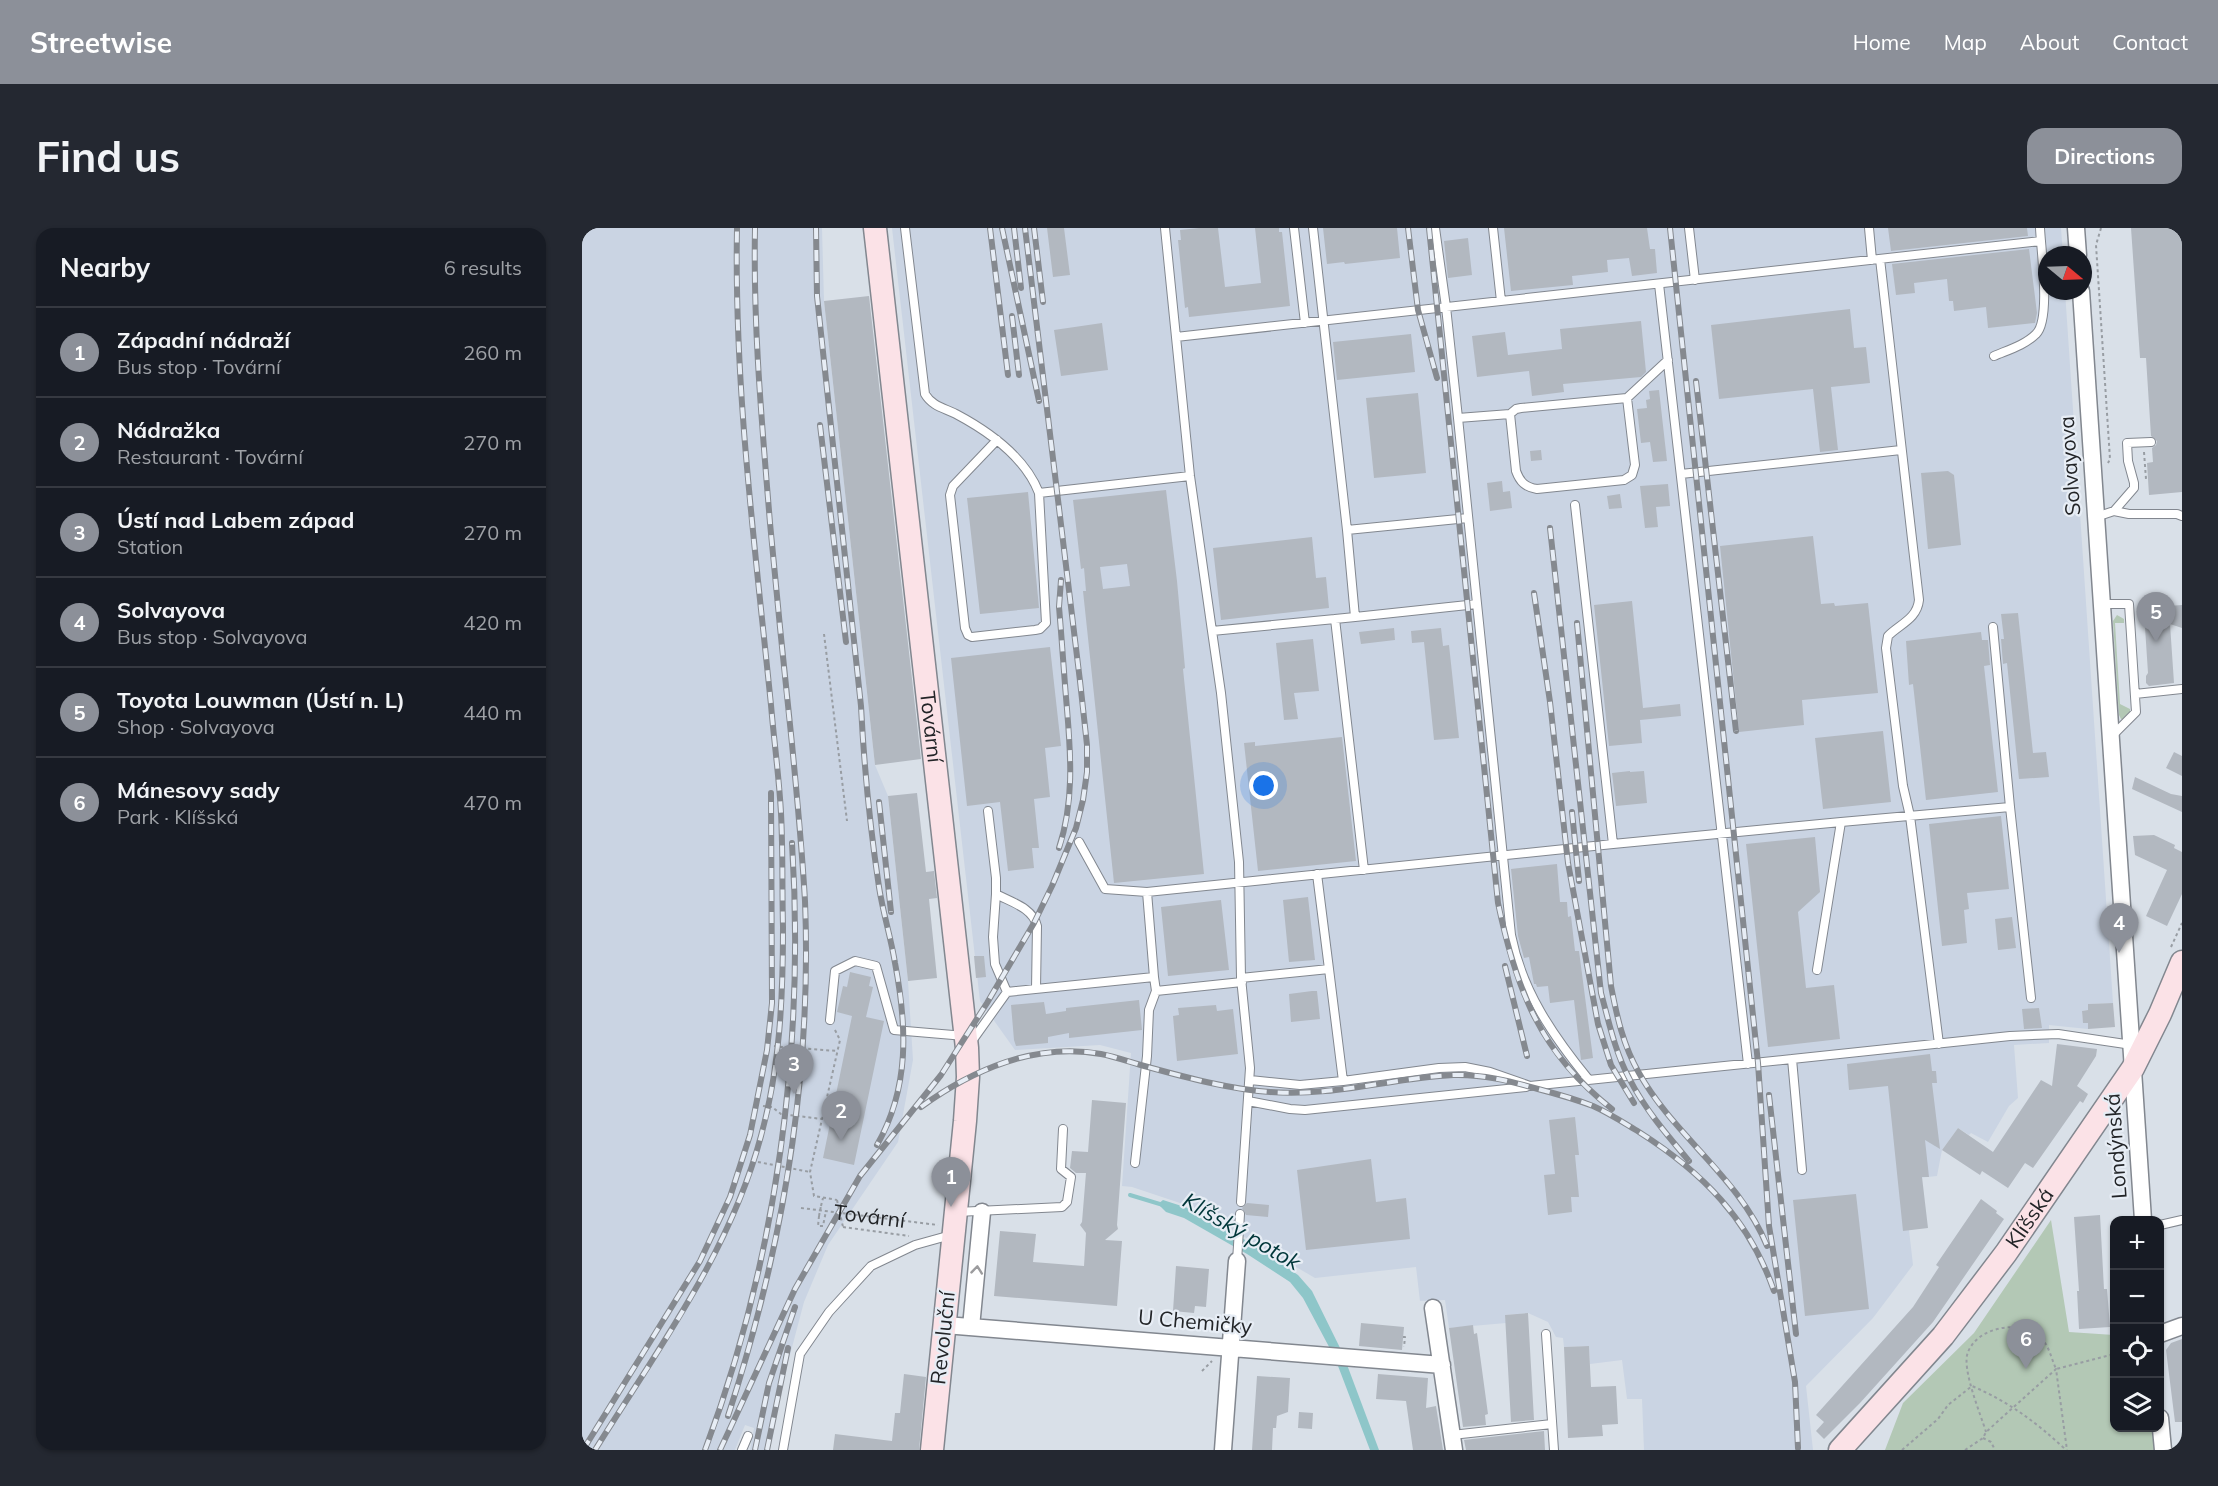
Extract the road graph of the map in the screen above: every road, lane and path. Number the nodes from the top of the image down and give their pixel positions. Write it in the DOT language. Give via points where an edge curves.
graph roads {
  1 [pos="875,228"];
  2 [pos="905,228"];
  3 [pos="1166,228"];
  4 [pos="1294,228"];
  5 [pos="1313,228"];
  6 [pos="1435,228"];
  7 [pos="1493,228"];
  8 [pos="1689,228"];
  9 [pos="1869,228"];
  10 [pos="2040,228"];
  11 [pos="2076,228"];
  12 [pos="2101,228"];
  13 [pos="2041,241"];
  14 [pos="2077,246"];
  15 [pos="1876,260"];
  16 [pos="1695,280"];
  17 [pos="1659,284"];
  18 [pos="2081,300"];
  19 [pos="1501,301"];
  20 [pos="1446,307"];
  21 [pos="1324,320"];
  22 [pos="1305,323"];
  23 [pos="1176,337"];
  24 [pos="1994,356"];
  25 [pos="1668,360"];
  26 [pos="1627,398"];
  27 [pos="1510,414"];
  28 [pos="1458,418"];
  29 [pos="997,440"];
  30 [pos="2147,442"];
  31 [pos="1901,450"];
  32 [pos="2102,464"];
  33 [pos="1681,474"];
  34 [pos="1190,476"];
  35 [pos="2146,481"];
  36 [pos="1039,493"];
  37 [pos="1575,505"];
  38 [pos="2114,511"];
  39 [pos="2182,516"];
  40 [pos="2096,517"];
  41 [pos="1468,518"];
  42 [pos="1347,530"];
  43 [pos="1477,604"];
  44 [pos="2102,604"];
  45 [pos="1355,617"];
  46 [pos="1335,619"];
  47 [pos="1993,627"];
  48 [pos="1212,631"];
  49 [pos="824,634"];
  50 [pos="2182,689"];
  51 [pos="2135,694"];
  52 [pos="2111,738"];
  53 [pos="2010,807"];
  54 [pos="988,811"];
  55 [pos="1910,816"];
  56 [pos="847,821"];
  57 [pos="1841,822"];
  58 [pos="1722,834"];
  59 [pos="1079,842"];
  60 [pos="1613,844"];
  61 [pos="1503,855"];
  62 [pos="1364,870"];
  63 [pos="1317,874"];
  64 [pos="1239,882"];
  65 [pos="1147,892"];
  66 [pos="996,894"];
  67 [pos="2182,962"];
  68 [pos="1329,969"];
  69 [pos="1817,970"];
  70 [pos="1154,977"];
  71 [pos="1241,980"];
  72 [pos="1036,989"];
  73 [pos="1156,991"];
  74 [pos="1007,993"];
  75 [pos="2031,998"];
  76 [pos="830,1020"];
  77 [pos="966,1042"];
  78 [pos="1939,1044"];
  79 [pos="2132,1045"];
  80 [pos="774,1046"];
  81 [pos="837,1051"];
  82 [pos="1792,1059"];
  83 [pos="1748,1064"];
  84 [pos="2133,1068"];
  85 [pos="1250,1080"];
  86 [pos="1589,1080"];
  87 [pos="1342,1081"];
  88 [pos="1530,1086"];
  89 [pos="1248,1101"];
  90 [pos="763,1106"];
  91 [pos="822,1119"];
  92 [pos="1063,1129"];
  93 [pos="758,1162"];
  94 [pos="1135,1163"];
  95 [pos="1802,1170"];
  96 [pos="810,1172"];
  97 [pos="823,1198"];
  98 [pos="1241,1202"];
  99 [pos="801,1208"];
  100 [pos="826,1211"];
  101 [pos="982,1212"];
  102 [pos="1240,1214"];
  103 [pos="2143,1216"];
  104 [pos="2182,1220"];
  105 [pos="2164,1224"];
  106 [pos="947,1228"];
  107 [pos="1237,1258"];
  108 [pos="1433,1308"];
  109 [pos="945,1325"];
  110 [pos="2182,1326"];
  111 [pos="971,1327"];
  112 [pos="2164,1333"];
  113 [pos="1546,1335"];
  114 [pos="1403,1337"];
  115 [pos="1230,1348"];
  116 [pos="1404,1353"];
  117 [pos="2110,1355"];
  118 [pos="1214,1359"];
  119 [pos="1442,1365"];
  120 [pos="2056,1369"];
  121 [pos="1202,1371"];
  122 [pos="1972,1386"];
  123 [pos="2014,1407"];
  124 [pos="1552,1424"];
  125 [pos="1986,1432"];
  126 [pos="2161,1432"];
  127 [pos="747,1436"];
  128 [pos="1983,1438"];
  129 [pos="1453,1442"];
  130 [pos="1971,1445"];
  131 [pos="742,1450"];
  132 [pos="783,1450"];
  133 [pos="932,1450"];
  134 [pos="1223,1450"];
  135 [pos="1554,1450"];
  136 [pos="1840,1450"];
  137 [pos="1902,1450"];
  138 [pos="1965,1450"];
  139 [pos="1970,1450"];
  140 [pos="1995,1450"];
  141 [pos="2066,1450"];
  142 [pos="2163,1450"];
  1 -- 77 [label="street, Tovární"];
  2 -- 29 [label="lane" via="925,394 936,405"];
  3 -- 23 [label="lane"];
  4 -- 22 [label="lane"];
  5 -- 21 [label="lane"];
  6 -- 20 [label="lane"];
  7 -- 19 [label="lane"];
  8 -- 16 [label="lane"];
  9 -- 15 [label="lane"];
  10 -- 13 [label="lane"];
  11 -- 14 [label="street"];
  12 -- 32 [label="path" via="2096,245 2110,459"];
  13 -- 15 [label="lane"];
  13 -- 24 [label="lane" via="2043,324 2035,336"];
  15 -- 16 [label="lane"];
  15 -- 31 [label="lane"];
  16 -- 17 [label="lane"];
  17 -- 19 [label="lane"];
  17 -- 25 [label="lane"];
  18 -- 40 [label="street, Solvayova"];
  19 -- 20 [label="lane"];
  20 -- 21 [label="lane"];
  20 -- 28 [label="lane"];
  21 -- 22 [label="lane"];
  21 -- 42 [label="lane"];
  22 -- 23 [label="lane"];
  23 -- 34 [label="lane"];
  25 -- 26 [label="lane"];
  25 -- 33 [label="lane"];
  26 -- 27 [label="lane" via="1521,408"];
  26 -- 27 [label="lane" via="1635,465 1632,475 1624,480 1537,489 1524,485 1516,471"];
  27 -- 28 [label="lane"];
  28 -- 41 [label="lane"];
  29 -- 36 [label="lane" via="1031,474"];
  29 -- 36 [label="lane" via="953,486 950,495 968,635 1035,630 1046,623"];
  30 -- 35 [label="path"];
  30 -- 38 [label="lane" via="2127,443 2134,488"];
  31 -- 33 [label="lane"];
  31 -- 55 [label="lane" via="1919,600 1912,617 1888,636 1886,648"];
  33 -- 58 [label="lane"];
  34 -- 36 [label="lane"];
  34 -- 48 [label="lane"];
  37 -- 60 [label="lane"];
  38 -- 39 [label="lane"];
  38 -- 40 [label="lane"];
  40 -- 44 [label="street, Solvayova"];
  41 -- 42 [label="lane"];
  41 -- 43 [label="lane"];
  42 -- 45 [label="lane"];
  43 -- 45 [label="lane"];
  43 -- 61 [label="lane"];
  44 -- 51 [label="lane" via="2129,604"];
  44 -- 52 [label="street, Solvayova"];
  45 -- 46 [label="lane"];
  46 -- 48 [label="lane"];
  46 -- 62 [label="lane"];
  47 -- 53 [label="lane"];
  48 -- 64 [label="lane"];
  49 -- 56 [label="path"];
  50 -- 51 [label="lane"];
  51 -- 52 [label="lane" via="2136,712"];
  52 -- 79 [label="street, Solvayova"];
  53 -- 55 [label="lane"];
  53 -- 75 [label="lane"];
  54 -- 66 [label="lane"];
  55 -- 57 [label="lane"];
  55 -- 78 [label="lane"];
  57 -- 58 [label="lane"];
  57 -- 69 [label="lane"];
  58 -- 60 [label="lane"];
  58 -- 83 [label="lane"];
  59 -- 65 [label="lane" via="1105,890"];
  60 -- 61 [label="lane"];
  61 -- 62 [label="lane"];
  61 -- 86 [label="lane" via="1511,935 1520,972 1552,1033"];
  62 -- 63 [label="lane"];
  63 -- 64 [label="lane"];
  63 -- 68 [label="lane"];
  64 -- 65 [label="lane"];
  64 -- 71 [label="lane"];
  65 -- 70 [label="lane"];
  66 -- 72 [label="lane" via="1036,919"];
  66 -- 74 [label="lane" via="995,964"];
  67 -- 84 [label="street, Klíšská"];
  68 -- 71 [label="lane"];
  68 -- 87 [label="lane"];
  70 -- 72 [label="lane"];
  70 -- 73 [label="lane"];
  71 -- 73 [label="lane"];
  71 -- 85 [label="lane"];
  72 -- 74 [label="lane"];
  73 -- 94 [label="lane" via="1149,1010"];
  74 -- 77 [label="lane"];
  76 -- 77 [label="lane" via="835,971 855,961 876,966 894,1030"];
  76 -- 81 [label="path" via="840,1040"];
  77 -- 106 [label="street, Tovární" via="968,1077"];
  78 -- 79 [label="lane" via="2058,1034"];
  78 -- 82 [label="lane"];
  79 -- 84 [label="street, Solvayova"];
  80 -- 81 [label="path"];
  81 -- 91 [label="path"];
  82 -- 83 [label="lane"];
  82 -- 95 [label="lane"];
  83 -- 86 [label="lane"];
  84 -- 103 [label="street, Londýnská"];
  84 -- 136 [label="street, Klíšská" via="1960,1316"];
  85 -- 87 [label="lane" via="1282,1085"];
  85 -- 89 [label="lane"];
  86 -- 88 [label="lane"];
  87 -- 88 [label="lane" via="1465,1067"];
  88 -- 89 [label="lane" via="1305,1110"];
  89 -- 98 [label="lane"];
  90 -- 91 [label="path" via="781,1114"];
  91 -- 96 [label="path"];
  92 -- 101 [label="lane" via="1061,1169 1071,1177 1067,1202 1062,1207"];
  93 -- 96 [label="path"];
  96 -- 97 [label="path" via="814,1196"];
  97 -- 100 [label="path, bridge" via="818,1226 823,1226"];
  97 -- 106 [label="path, bridge" via="837,1200 843,1227"];
  99 -- 100 [label="path, Tovární"];
  100 -- 106 [label="path, Tovární"];
  101 -- 106 [label="lane"];
  111 -- 101 [label="street, Revoluční, one-way"];
  102 -- 107 [label="lane"];
  104 -- 105 [label="lane"];
  106 -- 109 [label="street, Revoluční"];
  106 -- 132 [label="lane" via="871,1266 830,1312 800,1354"];
  107 -- 115 [label="street"];
  108 -- 119 [label="street"];
  109 -- 111 [label="street, U Chemičky"];
  109 -- 133 [label="street, Revoluční"];
  110 -- 112 [label="street"];
  111 -- 115 [label="street, U Chemičky"];
  113 -- 124 [label="lane"];
  114 -- 116 [label="path"];
  115 -- 119 [label="street, U Chemičky"];
  115 -- 134 [label="street"];
  117 -- 120 [label="path"];
  118 -- 121 [label="path"];
  119 -- 129 [label="street"];
  120 -- 122 [label="path" via="2044,1341 2036,1333 2022,1327 2005,1327 1988,1332 1968,1352"];
  120 -- 123 [label="path"];
  120 -- 141 [label="path"];
  122 -- 123 [label="path"];
  122 -- 125 [label="path"];
  122 -- 137 [label="path"];
  123 -- 125 [label="path"];
  123 -- 141 [label="path"];
  124 -- 129 [label="lane"];
  124 -- 135 [label="lane"];
  125 -- 128 [label="path"];
  126 -- 142 [label="street"];
  127 -- 131 [label="lane"];
  128 -- 130 [label="path"];
  128 -- 140 [label="path"];
  130 -- 138 [label="path"];
  130 -- 139 [label="path"];
}
